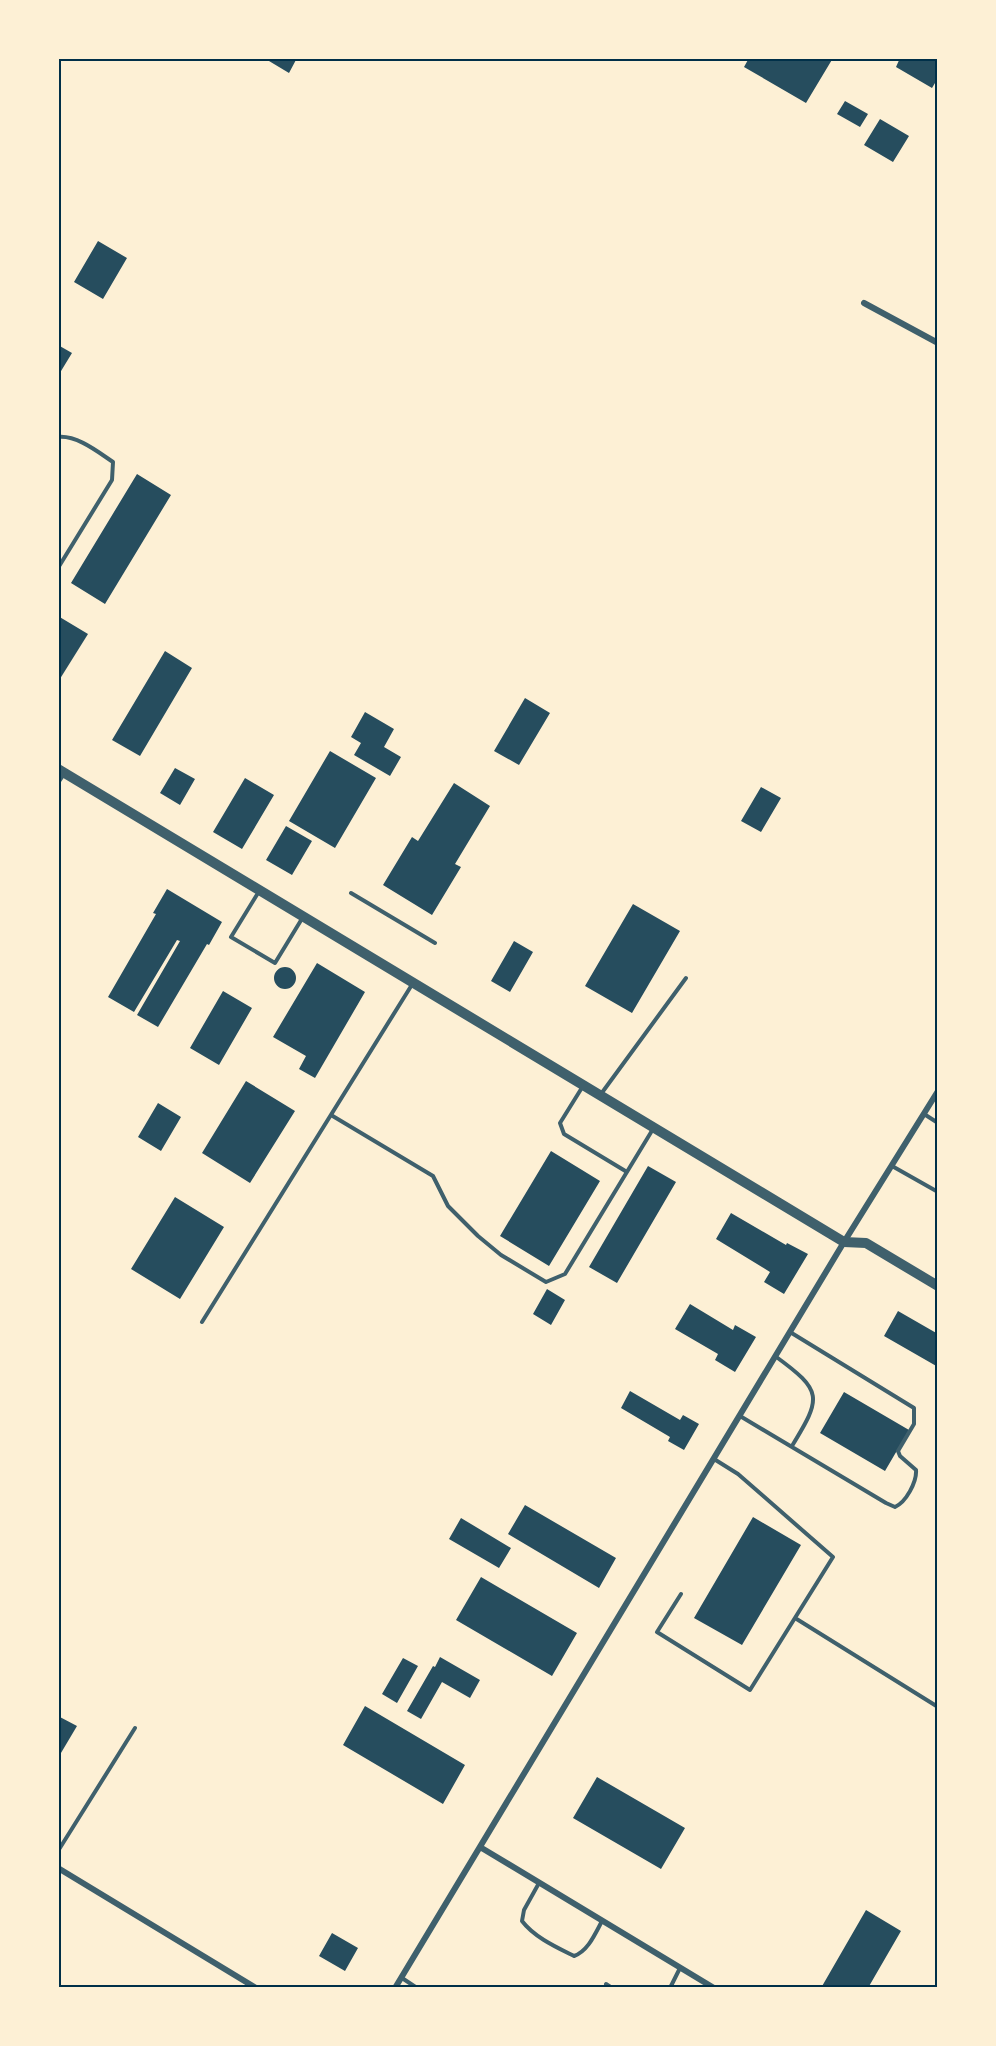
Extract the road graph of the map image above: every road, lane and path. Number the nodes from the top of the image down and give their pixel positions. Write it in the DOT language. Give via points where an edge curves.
graph roads {
  1 [pos="864,303"];
  2 [pos="938,343"];
  3 [pos="58,437"];
  4 [pos="58,567"];
  5 [pos="60,775"];
  6 [pos="260,890"];
  7 [pos="351,893"];
  8 [pos="303,917"];
  9 [pos="435,943"];
  10 [pos="686,978"];
  11 [pos="413,983"];
  12 [pos="583,1085"];
  13 [pos="938,1091"];
  14 [pos="600,1095"];
  15 [pos="923,1113"];
  16 [pos="331,1115"];
  17 [pos="938,1123"];
  18 [pos="654,1127"];
  19 [pos="891,1166"];
  20 [pos="627,1172"];
  21 [pos="938,1192"];
  22 [pos="844,1242"];
  23 [pos="938,1286"];
  24 [pos="202,1322"];
  25 [pos="790,1332"];
  26 [pos="775,1356"];
  27 [pos="740,1416"];
  28 [pos="792,1446"];
  29 [pos="714,1459"];
  30 [pos="681,1594"];
  31 [pos="795,1618"];
  32 [pos="938,1707"];
  33 [pos="135,1728"];
  34 [pos="480,1847"];
  35 [pos="58,1851"];
  36 [pos="58,1868"];
  37 [pos="539,1882"];
  38 [pos="603,1921"];
  39 [pos="680,1967"];
  40 [pos="401,1978"];
  41 [pos="606,1984"];
  42 [pos="710,1986"];
  43 [pos="256,1988"];
  44 [pos="395,1988"];
  45 [pos="417,1988"];
  46 [pos="612,1988"];
  47 [pos="670,1988"];
  1 -- 2 [label="street"];
  3 -- 4 [label="lane" via="65,436 92,448 113,462 112,480"];
  5 -- 6 [label="street"];
  6 -- 8 [label="street"];
  6 -- 8 [label="lane" via="231,937 274,963"];
  7 -- 9 [label="lane"];
  8 -- 11 [label="street"];
  10 -- 14 [label="lane"];
  11 -- 12 [label="street"];
  11 -- 16 [label="lane"];
  12 -- 14 [label="street"];
  12 -- 20 [label="lane" via="560,1123 564,1134"];
  13 -- 15 [label="street"];
  14 -- 18 [label="street"];
  15 -- 17 [label="lane"];
  15 -- 19 [label="street"];
  16 -- 20 [label="lane" via="433,1176 448,1206 478,1236 546,1282 565,1274"];
  16 -- 24 [label="lane"];
  18 -- 20 [label="lane"];
  18 -- 22 [label="street"];
  19 -- 21 [label="lane"];
  19 -- 22 [label="street"];
  22 -- 23 [label="street" via="866,1243"];
  22 -- 25 [label="street"];
  25 -- 26 [label="street"];
  25 -- 28 [label="lane" via="914,1408 914,1424 898,1451 917,1476 902,1503 895,1507"];
  26 -- 27 [label="street"];
  26 -- 28 [label="lane" via="810,1385 812,1414"];
  27 -- 28 [label="lane"];
  27 -- 29 [label="street"];
  29 -- 31 [label="lane" via="738,1474 833,1557"];
  29 -- 34 [label="street"];
  30 -- 31 [label="lane" via="657,1632 750,1689"];
  31 -- 32 [label="lane"];
  33 -- 35 [label="lane"];
  34 -- 37 [label="street"];
  34 -- 40 [label="street"];
  36 -- 43 [label="street"];
  37 -- 38 [label="street"];
  37 -- 38 [label="lane" via="522,1921 529,1930 564,1952 580,1954"];
  38 -- 39 [label="street"];
  39 -- 42 [label="street"];
  39 -- 47 [label="lane"];
  40 -- 44 [label="street"];
  40 -- 45 [label="lane"];
  41 -- 46 [label="lane"];
}
